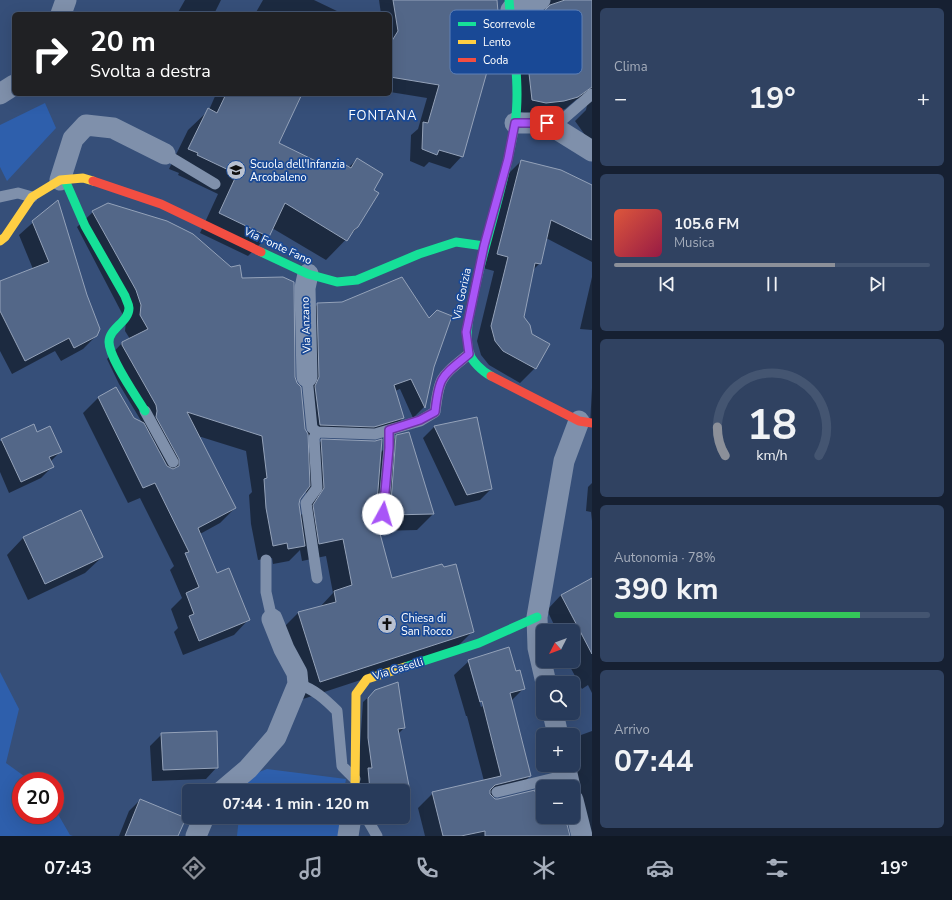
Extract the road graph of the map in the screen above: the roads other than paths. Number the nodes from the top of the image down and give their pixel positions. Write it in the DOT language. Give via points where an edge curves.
graph roads {
  1 [pos="66,0"];
  2 [pos="540,0"];
  3 [pos="510,5"];
  4 [pos="62,12"];
  5 [pos="515,74"];
  6 [pos="12,85"];
  7 [pos="0,94"];
  8 [pos="592,94"];
  9 [pos="515,123"];
  10 [pos="554,127"];
  11 [pos="592,151"];
  12 [pos="165,154"];
  13 [pos="62,180"];
  14 [pos="215,184"];
  15 [pos="0,197"];
  16 [pos="32,197"];
  17 [pos="0,241"];
  18 [pos="484,246"];
  19 [pos="308,274"];
  20 [pos="469,354"];
  21 [pos="307,377"];
  22 [pos="146,411"];
  23 [pos="585,422"];
  24 [pos="389,430"];
  25 [pos="317,432"];
  26 [pos="173,462"];
  27 [pos="383,514"];
  28 [pos="266,560"];
  29 [pos="317,578"];
  30 [pos="537,617"];
  31 [pos="272,619"];
  32 [pos="544,676"];
  33 [pos="298,684"];
  34 [pos="567,776"];
  35 [pos="230,784"];
  36 [pos="354,784"];
  37 [pos="355,784"];
  38 [pos="497,792"];
  39 [pos="201,824"];
  40 [pos="350,824"];
  41 [pos="370,824"];
  42 [pos="579,824"];
  43 [pos="196,836"];
  44 [pos="348,836"];
  45 [pos="377,836"];
  46 [pos="582,836"];
  1 -- 4 [label="street"];
  2 -- 3 [label="street"];
  5 -- 9 [label="street, Via Gorizia"];
  6 -- 7 [label="street"];
  8 -- 10 [label="lane"];
  9 -- 10 [label="street" via="547,123"];
  9 -- 18 [label="street, Via Gorizia" via="508,159"];
  10 -- 11 [label="street"];
  12 -- 13 [label="street" via="113,128 86,125 73,138"];
  12 -- 14 [label="lane"];
  13 -- 16 [label="street, Via Fonte Fano"];
  13 -- 19 [label="street, Via Fonte Fano" via="83,178 161,204"];
  13 -- 22 [label="street" via="125,296 129,308 110,337 109,343"];
  15 -- 16 [label="lane" via="18,193"];
  16 -- 17 [label="street, Via Fonte Fano" via="6,237"];
  18 -- 19 [label="street, Via Fonte Fano" via="456,242 419,254 357,280 337,282"];
  18 -- 20 [label="street, Via Gorizia" via="466,332"];
  19 -- 21 [label="street, Via Anzano" via="305,288"];
  20 -- 23 [label="street" via="484,372"];
  20 -- 24 [label="lane" via="445,374 438,387 435,412"];
  21 -- 25 [label="lane" via="312,428"];
  22 -- 26 [label="lane"];
  23 -- 30 [label="street" via="564,462"];
  24 -- 25 [label="lane" via="375,434"];
  24 -- 27 [label="lane"];
  25 -- 29 [label="lane" via="314,438 317,488 306,503"];
  28 -- 31 [label="lane" via="266,592"];
  30 -- 32 [label="street" via="538,648"];
  30 -- 37 [label="street, Via Caselli" via="479,643 366,679 356,694"];
  31 -- 33 [label="street" via="297,673"];
  33 -- 35 [label="street" via="276,737 248,769"];
  33 -- 36 [label="lane" via="321,696 337,711 342,766"];
  34 -- 38 [label="lane"];
  39 -- 43 [label="street"];
  40 -- 44 [label="street"];
  41 -- 45 [label="lane"];
  42 -- 46 [label="street"];
}
